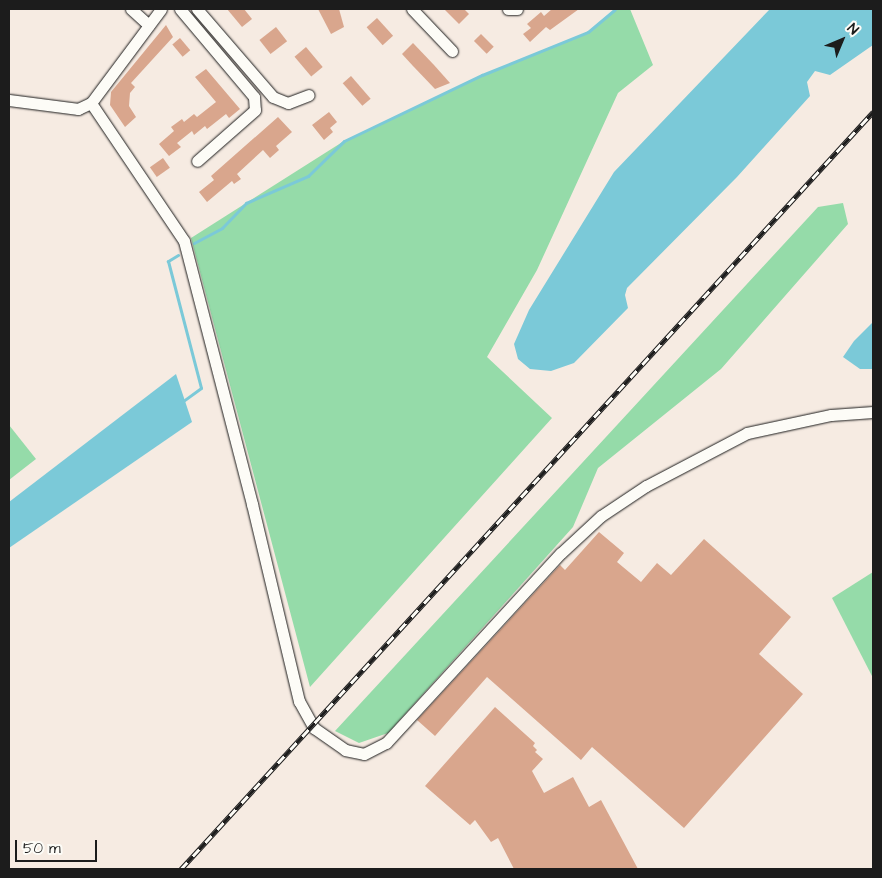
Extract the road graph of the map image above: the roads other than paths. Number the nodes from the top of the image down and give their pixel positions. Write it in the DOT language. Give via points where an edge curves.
graph roads {
  1 [pos="131,9"];
  2 [pos="161,9"];
  3 [pos="180,9"];
  4 [pos="197,9"];
  5 [pos="412,9"];
  6 [pos="508,9"];
  7 [pos="517,9"];
  8 [pos="149,25"];
  9 [pos="452,51"];
  10 [pos="309,95"];
  11 [pos="9,100"];
  12 [pos="91,103"];
  13 [pos="197,161"];
  14 [pos="873,412"];
  1 -- 8 [label="street"];
  2 -- 8 [label="street"];
  3 -- 13 [label="street" via="254,97 255,110"];
  4 -- 10 [label="street" via="273,97 288,103"];
  5 -- 9 [label="street"];
  6 -- 7 [label="street"];
  8 -- 12 [label="street"];
  11 -- 12 [label="street" via="78,109"];
  12 -- 14 [label="street" via="184,242 246,477 299,701 314,728 345,750 364,754 386,743 561,553 601,516 646,486 747,433 831,415"];
}
